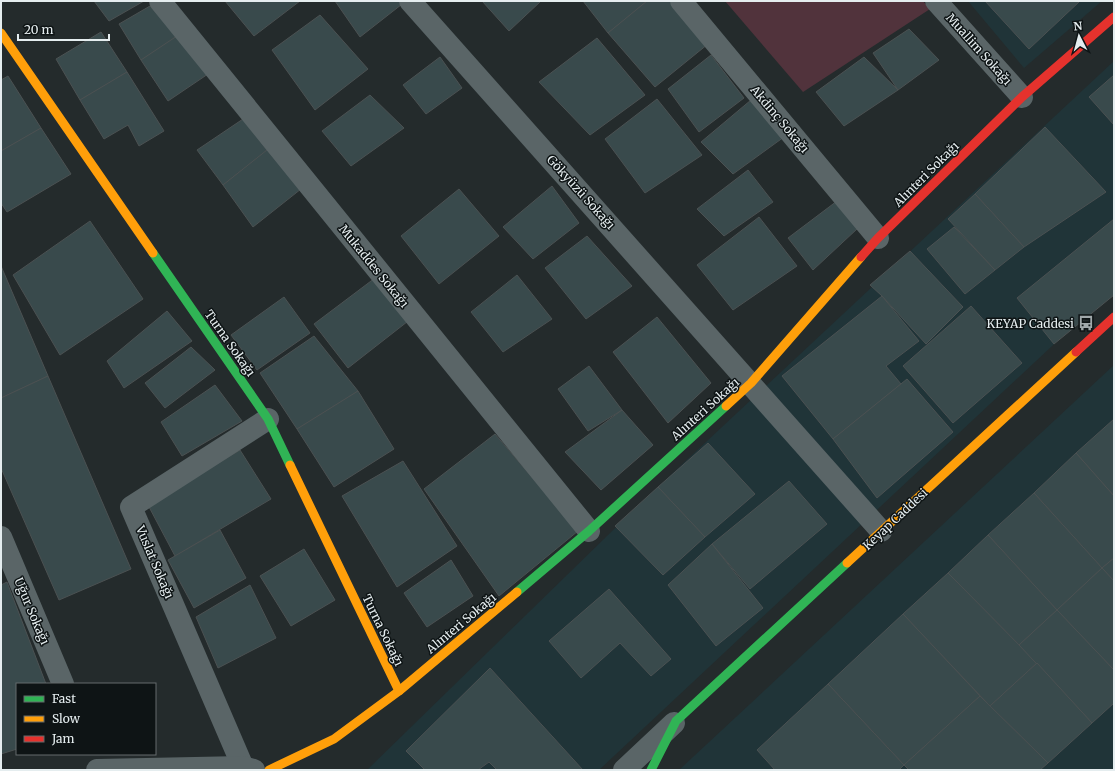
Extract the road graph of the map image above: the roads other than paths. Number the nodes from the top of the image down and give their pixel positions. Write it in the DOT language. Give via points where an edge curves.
graph roads {
  1 [pos="160,1"];
  2 [pos="410,1"];
  3 [pos="681,1"];
  4 [pos="936,1"];
  5 [pos="1114,17"];
  6 [pos="1,33"];
  7 [pos="1022,97"];
  8 [pos="878,238"];
  9 [pos="1114,317"];
  10 [pos="751,383"];
  11 [pos="268,419"];
  12 [pos="588,531"];
  13 [pos="881,531"];
  14 [pos="1,537"];
  15 [pos="63,683"];
  16 [pos="399,691"];
  17 [pos="676,721"];
  18 [pos="97,764"];
  19 [pos="249,768"];
  20 [pos="269,770"];
  21 [pos="624,770"];
  22 [pos="651,770"];
  1 -- 12 [label="street, Mukaddes Sokağı"];
  2 -- 10 [label="street, Gökyüzü Sokağı"];
  3 -- 8 [label="street, Akdinç Sokağı"];
  4 -- 7 [label="street, Muallim Sokağı"];
  5 -- 7 [label="street, Alınteri Sokağı"];
  6 -- 11 [label="street, Turna Sokağı"];
  7 -- 8 [label="street, Alınteri Sokağı"];
  8 -- 10 [label="street, Alınteri Sokağı"];
  9 -- 13 [label="street, Keyap Caddesi"];
  10 -- 12 [label="street, Alınteri Sokağı"];
  10 -- 13 [label="street, Gökyüzü Sokağı"];
  11 -- 16 [label="street, Turna Sokağı"];
  11 -- 19 [label="street, Vuslat Sokağı" via="131,507"];
  12 -- 16 [label="street, Alınteri Sokağı"];
  13 -- 17 [label="street, Keyap Caddesi"];
  14 -- 15 [label="street, Uğur Sokağı"];
  16 -- 20 [label="street, Alınteri Sokağı" via="334,739"];
  17 -- 21 [label="street, Keyap Caddesi"];
  17 -- 22 [label="street, Keyap Caddesi"];
  18 -- 19 [label="street"];
}
